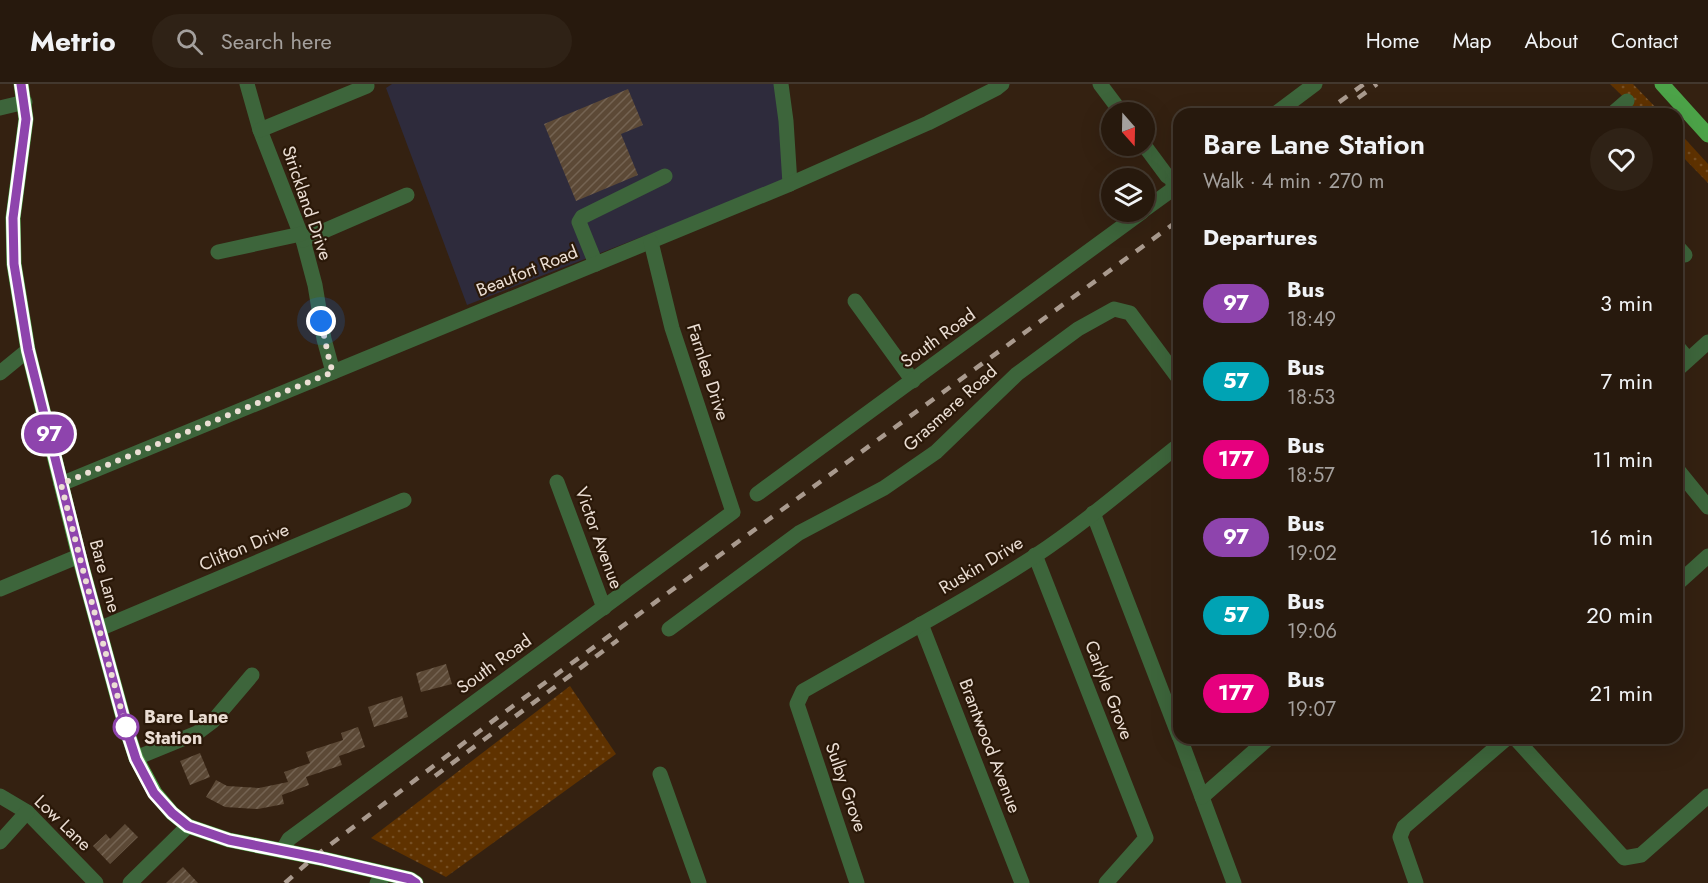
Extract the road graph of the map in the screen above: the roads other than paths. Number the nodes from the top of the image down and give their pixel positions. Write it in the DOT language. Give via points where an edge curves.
graph roads {
  1 [pos="21,84"];
  2 [pos="247,84"];
  3 [pos="781,84"];
  4 [pos="1002,84"];
  5 [pos="1100,84"];
  6 [pos="1315,84"];
  7 [pos="1662,84"];
  8 [pos="367,86"];
  9 [pos="1627,101"];
  10 [pos="25,102"];
  11 [pos="1114,102"];
  12 [pos="0,108"];
  13 [pos="1283,108"];
  14 [pos="1619,108"];
  15 [pos="260,130"];
  16 [pos="1708,135"];
  17 [pos="1152,156"];
  18 [pos="665,176"];
  19 [pos="1173,179"];
  20 [pos="790,184"];
  21 [pos="1173,189"];
  22 [pos="407,195"];
  23 [pos="1155,202"];
  24 [pos="1128,222"];
  25 [pos="302,237"];
  26 [pos="651,242"];
  27 [pos="218,252"];
  28 [pos="596,264"];
  29 [pos="855,301"];
  30 [pos="1708,342"];
  31 [pos="28,350"];
  32 [pos="1683,364"];
  33 [pos="1173,366"];
  34 [pos="333,372"];
  35 [pos="0,373"];
  36 [pos="913,381"];
  37 [pos="1173,450"];
  38 [pos="1683,476"];
  39 [pos="557,482"];
  40 [pos="61,484"];
  41 [pos="757,494"];
  42 [pos="404,500"];
  43 [pos="1708,507"];
  44 [pos="733,512"];
  45 [pos="1094,513"];
  46 [pos="1035,555"];
  47 [pos="79,556"];
  48 [pos="1708,556"];
  49 [pos="1683,579"];
  50 [pos="0,589"];
  51 [pos="604,608"];
  52 [pos="921,624"];
  53 [pos="99,629"];
  54 [pos="669,629"];
  55 [pos="252,675"];
  56 [pos="797,704"];
  57 [pos="1173,721"];
  58 [pos="1182,744"];
  59 [pos="1262,744"];
  60 [pos="1500,744"];
  61 [pos="1520,744"];
  62 [pos="136,759"];
  63 [pos="660,774"];
  64 [pos="0,796"];
  65 [pos="1708,796"];
  66 [pos="1202,797"];
  67 [pos="27,812"];
  68 [pos="188,826"];
  69 [pos="0,842"];
  70 [pos="282,851"];
  71 [pos="382,878"];
  72 [pos="96,883"];
  73 [pos="130,883"];
  74 [pos="416,883"];
  75 [pos="699,883"];
  76 [pos="857,883"];
  77 [pos="1022,883"];
  78 [pos="1106,883"];
  79 [pos="1234,883"];
  80 [pos="1416,883"];
  1 -- 10 [label="main road, Bare Lane"];
  2 -- 15 [label="street, Strickland Drive"];
  3 -- 20 [label="street"];
  4 -- 20 [label="street, Beaufort Road" via="928,123"];
  5 -- 11 [label="street"];
  6 -- 13 [label="street"];
  7 -- 16 [label="main road"];
  8 -- 15 [label="street"];
  9 -- 14 [label="street"];
  10 -- 12 [label="street"];
  10 -- 31 [label="main road, Bare Lane" via="13,218 14,264"];
  15 -- 25 [label="street, Strickland Drive"];
  17 -- 19 [label="street"];
  18 -- 28 [label="street" via="582,218 581,229"];
  20 -- 26 [label="street, Beaufort Road"];
  21 -- 23 [label="street, South Road"];
  22 -- 25 [label="street"];
  24 -- 36 [label="street, South Road"];
  25 -- 27 [label="street"];
  25 -- 34 [label="street, Strickland Drive"];
  26 -- 28 [label="street, Beaufort Road"];
  26 -- 44 [label="street, Farnlea Drive" via="672,328"];
  28 -- 34 [label="street, Beaufort Road"];
  29 -- 36 [label="street"];
  30 -- 32 [label="street"];
  31 -- 35 [label="street"];
  31 -- 40 [label="main road, Bare Lane"];
  33 -- 54 [label="street, Grasmere Road" via="1130,313 1114,309 1078,329 1017,374 936,452 884,488 800,533"];
  34 -- 40 [label="street, Beaufort Road"];
  36 -- 41 [label="street, South Road"];
  37 -- 45 [label="street, Ruskin Drive"];
  38 -- 43 [label="street"];
  39 -- 51 [label="street, Victor Avenue"];
  40 -- 47 [label="main road, Bare Lane"];
  42 -- 53 [label="street, Clifton Drive"];
  44 -- 51 [label="street, South Road"];
  45 -- 46 [label="street, Ruskin Drive"];
  45 -- 57 [label="street"];
  46 -- 52 [label="street, Ruskin Drive"];
  46 -- 78 [label="street, Carlyle Grove" via="1146,838"];
  47 -- 50 [label="street"];
  47 -- 53 [label="main road, Bare Lane"];
  48 -- 49 [label="street"];
  51 -- 70 [label="street, South Road" via="289,839"];
  52 -- 56 [label="street, Ruskin Drive" via="803,691"];
  52 -- 77 [label="street, Brantwood Avenue"];
  53 -- 62 [label="main road, Bare Lane"];
  55 -- 62 [label="street" via="213,721 197,733"];
  56 -- 76 [label="street, Sulby Grove"];
  58 -- 66 [label="street"];
  59 -- 66 [label="street"];
  60 -- 80 [label="street" via="1404,826 1400,837"];
  61 -- 65 [label="street" via="1624,858 1641,855"];
  62 -- 68 [label="main road, Bare Lane" via="154,793"];
  63 -- 75 [label="street"];
  64 -- 67 [label="street, Low Lane"];
  66 -- 79 [label="street"];
  67 -- 69 [label="street"];
  67 -- 72 [label="street, Low Lane"];
  68 -- 70 [label="main road, Bare Lane"];
  68 -- 73 [label="street"];
  70 -- 71 [label="main road, Bare Lane"];
  71 -- 74 [label="main road, Bare Lane" via="410,879"];
}
